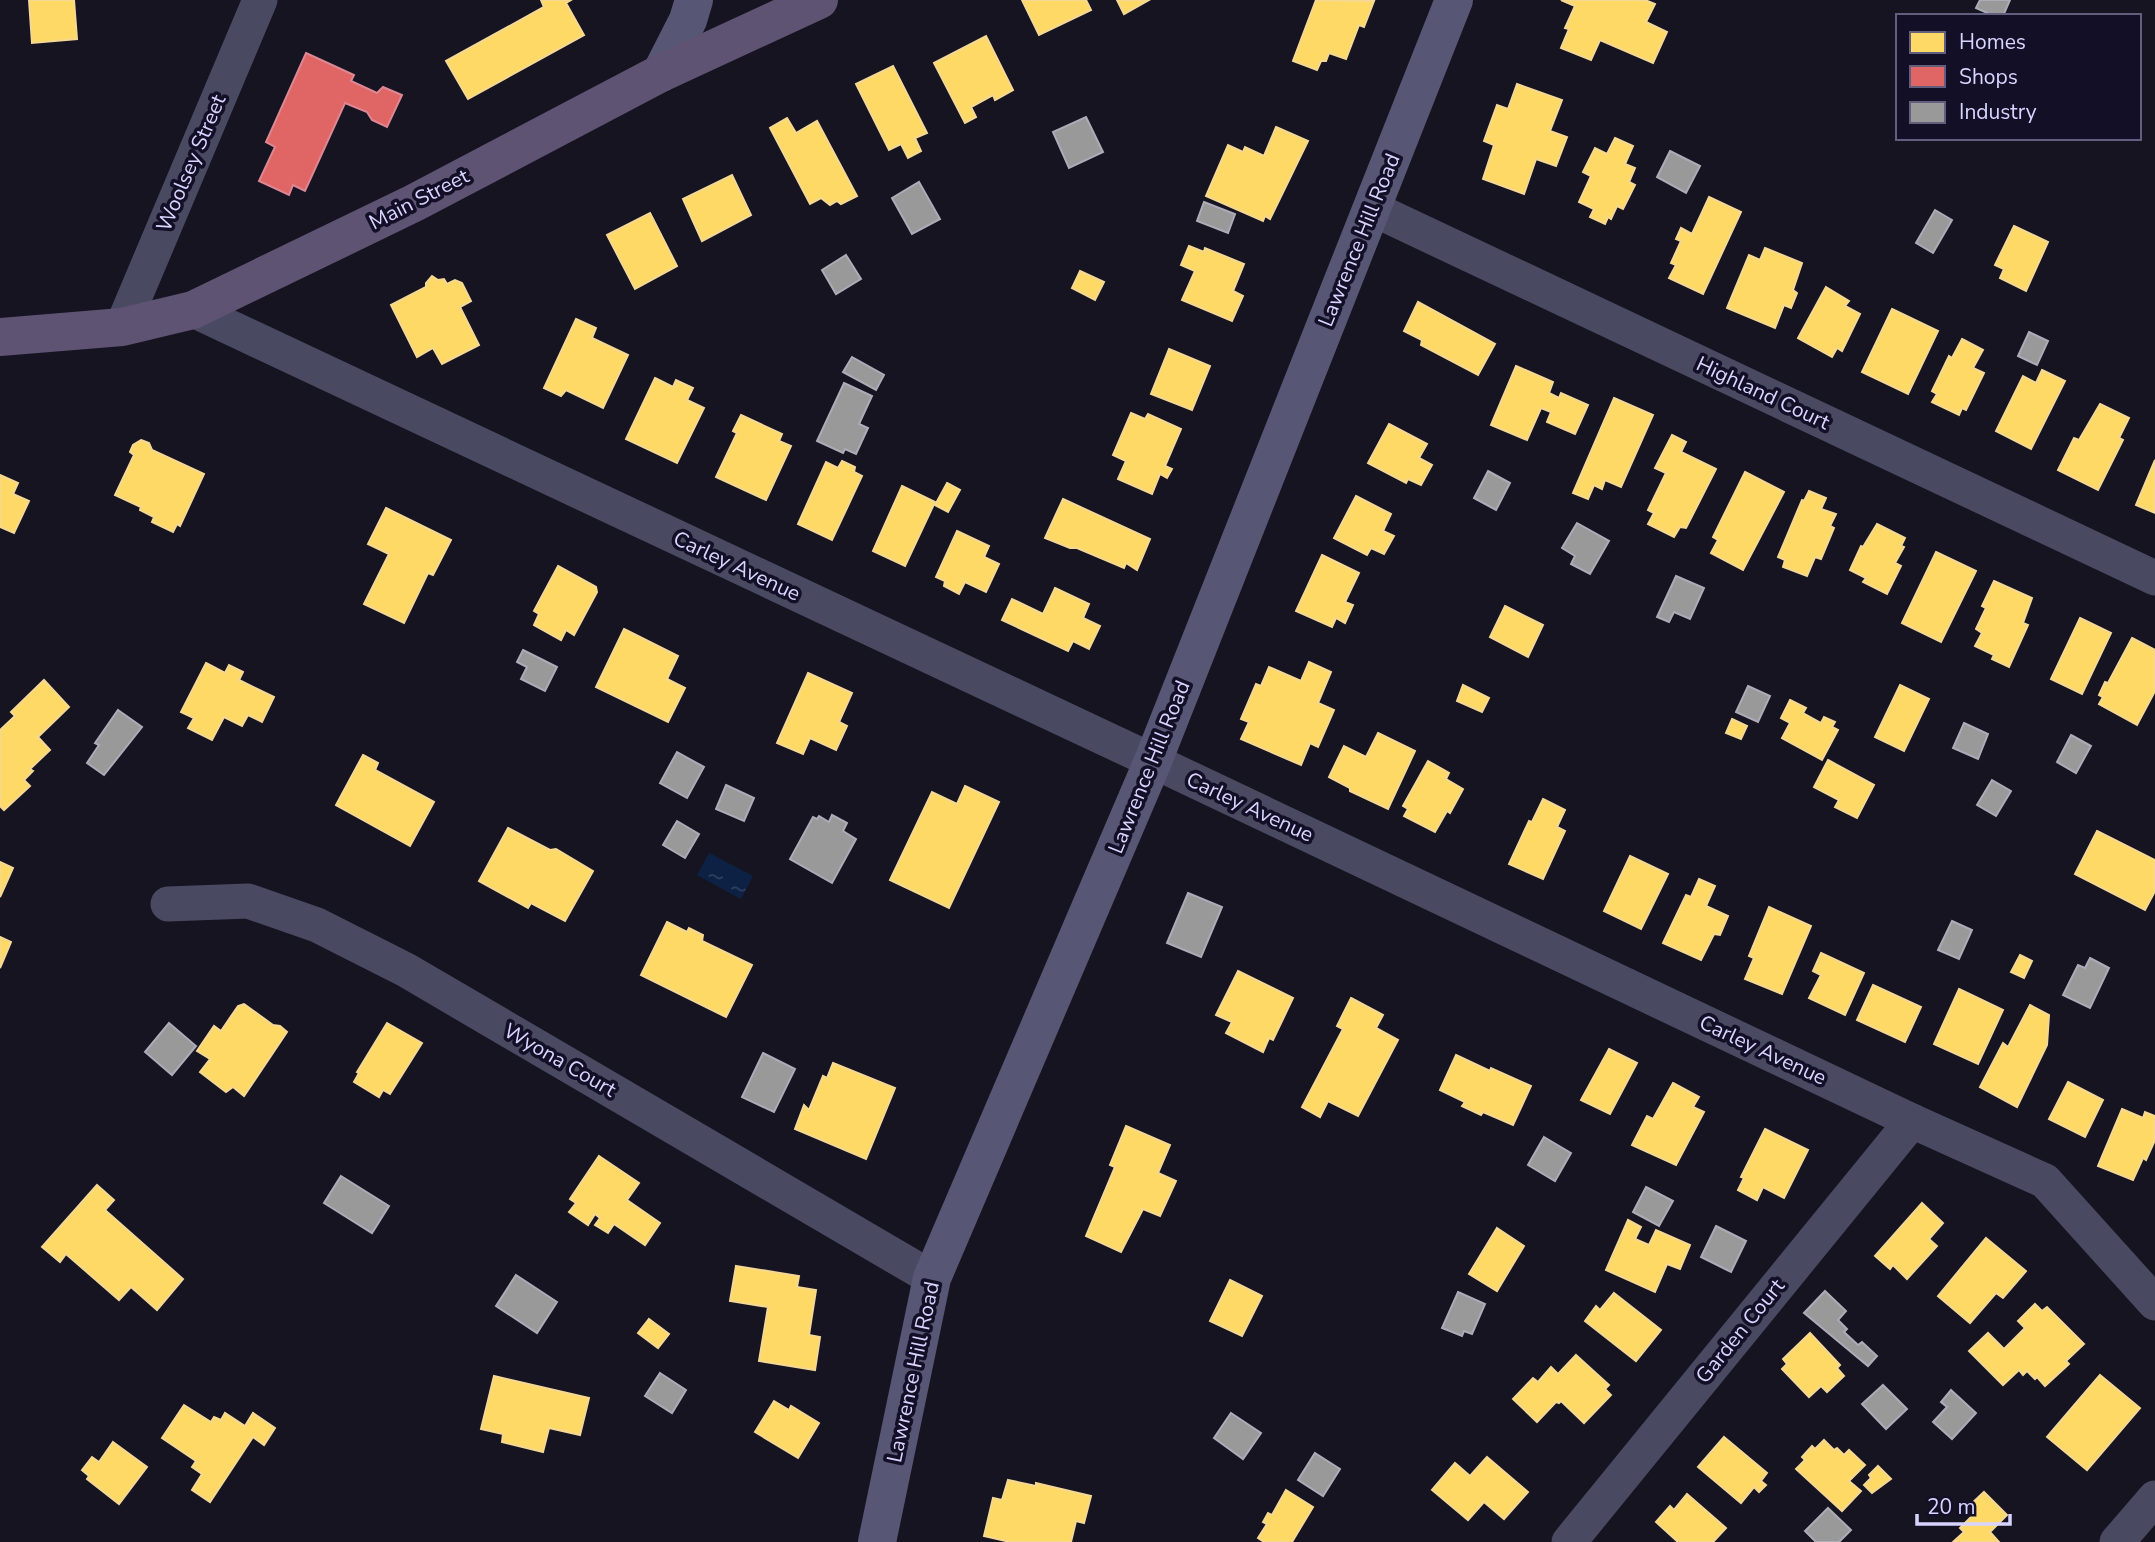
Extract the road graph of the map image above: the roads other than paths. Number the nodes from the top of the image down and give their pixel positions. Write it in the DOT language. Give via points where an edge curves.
graph roads {
  1 [pos="260,0"];
  2 [pos="694,0"];
  3 [pos="819,0"];
  4 [pos="1454,0"];
  5 [pos="661,73"];
  6 [pos="1371,208"];
  7 [pos="193,310"];
  8 [pos="122,327"];
  9 [pos="0,337"];
  10 [pos="2155,578"];
  11 [pos="1153,761"];
  12 [pos="168,904"];
  13 [pos="1912,1121"];
  14 [pos="932,1278"];
  15 [pos="2155,1303"];
  16 [pos="2155,1498"];
  17 [pos="877,1542"];
  18 [pos="1569,1542"];
  19 [pos="2117,1542"];
  1 -- 8 [label="street, Woolsey Street"];
  2 -- 5 [label="main road"];
  3 -- 5 [label="main road, Main Street"];
  4 -- 6 [label="main road, Lawrence Hill Road"];
  5 -- 7 [label="main road, Main Street" via="414,203"];
  6 -- 10 [label="street, Highland Court"];
  6 -- 11 [label="main road, Lawrence Hill Road"];
  7 -- 8 [label="main road, Main Street"];
  7 -- 11 [label="street, Carley Avenue"];
  8 -- 9 [label="main road, Main Street"];
  11 -- 13 [label="street, Carley Avenue"];
  11 -- 14 [label="main road, Lawrence Hill Road"];
  12 -- 14 [label="street, Wyona Court" via="248,901 317,925 406,970"];
  13 -- 15 [label="street, Carley Avenue" via="2045,1181"];
  13 -- 18 [label="street, Garden Court"];
  14 -- 17 [label="main road, Lawrence Hill Road"];
  16 -- 19 [label="street"];
}
